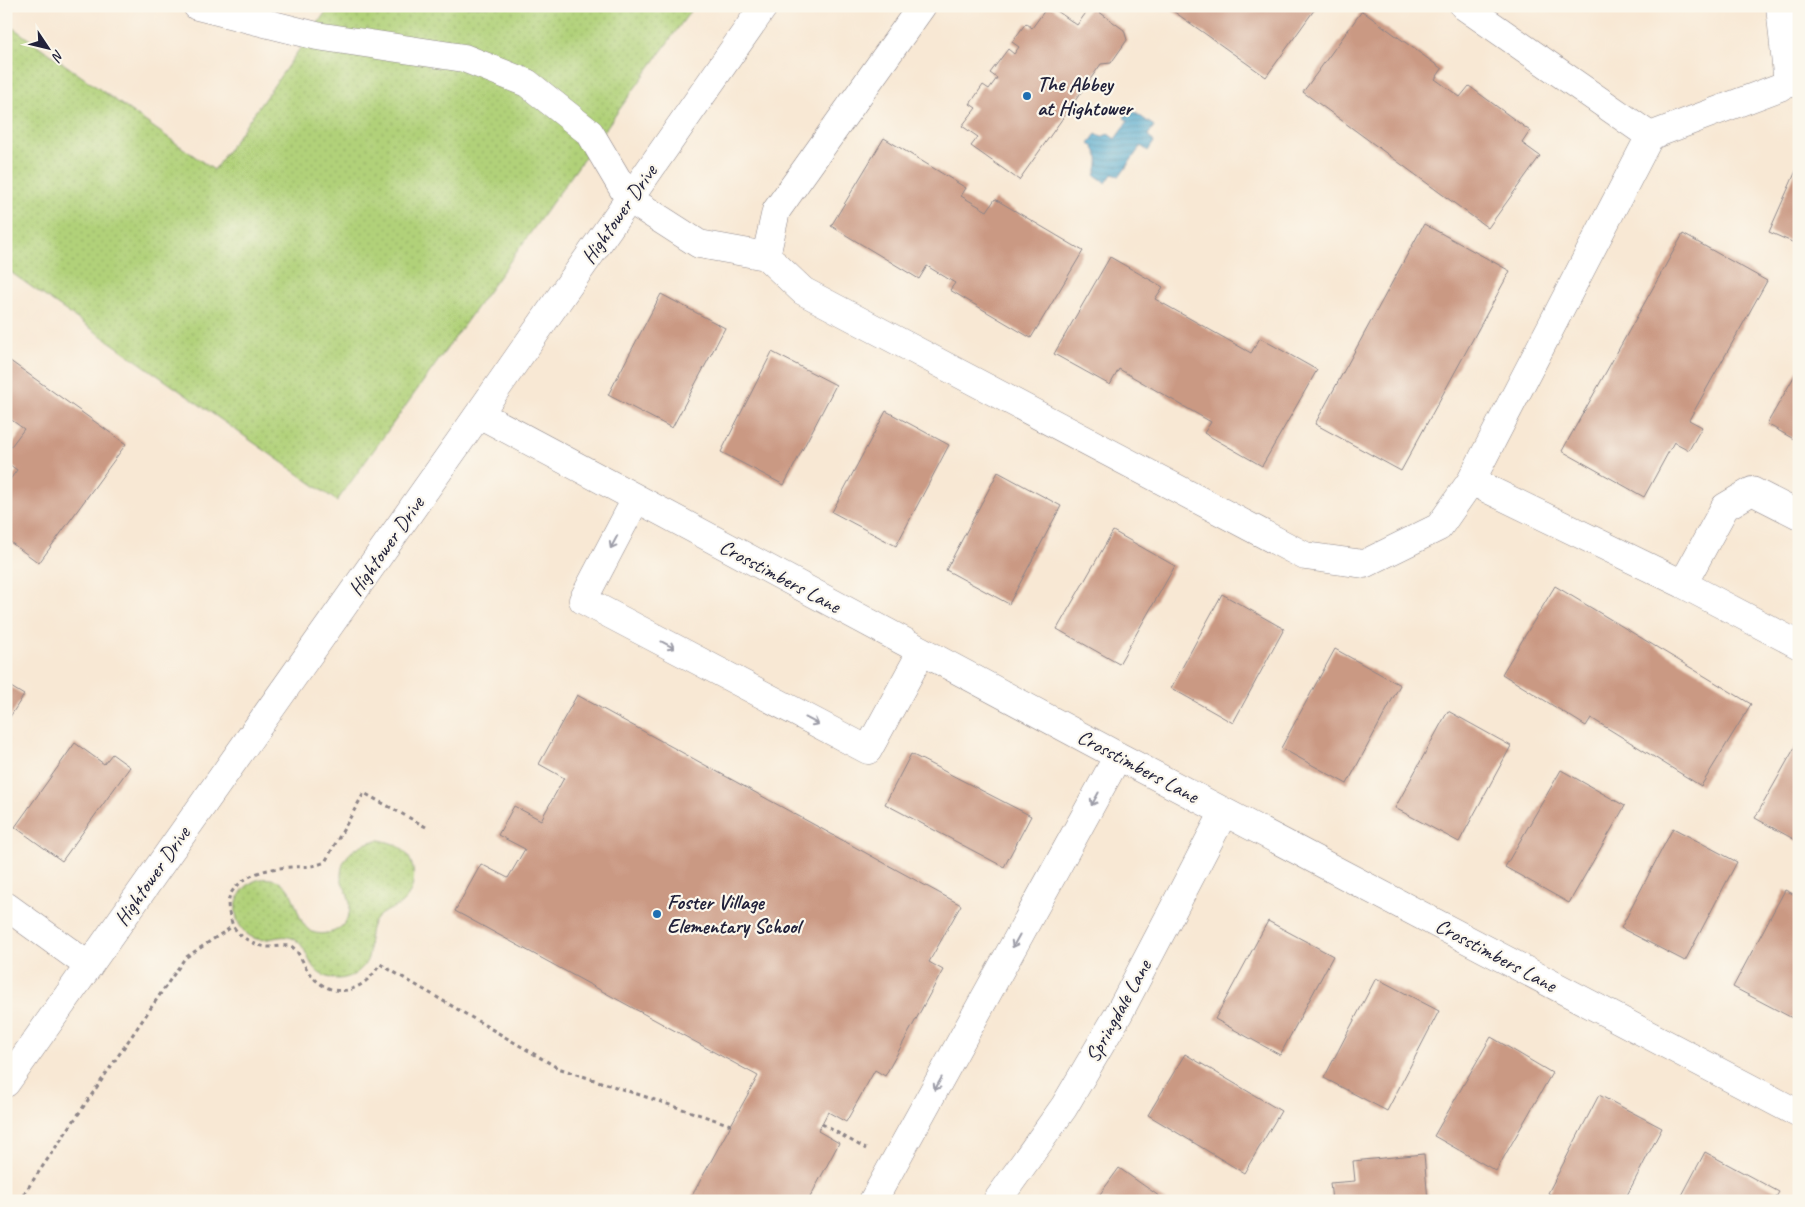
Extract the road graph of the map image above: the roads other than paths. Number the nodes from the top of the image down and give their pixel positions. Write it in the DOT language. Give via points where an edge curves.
graph roads {
  1 [pos="197,6"];
  2 [pos="764,6"];
  3 [pos="922,6"];
  4 [pos="1464,6"];
  5 [pos="1780,6"];
  6 [pos="1793,85"];
  7 [pos="1650,136"];
  8 [pos="629,200"];
  9 [pos="766,256"];
  10 [pos="479,414"];
  11 [pos="1471,482"];
  12 [pos="636,499"];
  13 [pos="1799,515"];
  14 [pos="1683,584"];
  15 [pos="1799,645"];
  16 [pos="922,652"];
  17 [pos="1118,756"];
  18 [pos="1224,812"];
  19 [pos="6,906"];
  20 [pos="89,966"];
  21 [pos="6,1083"];
  22 [pos="1799,1114"];
  23 [pos="873,1201"];
  24 [pos="997,1201"];
  1 -- 8 [label="street" via="317,36 464,58 527,83 590,133"];
  2 -- 8 [label="street, Hightower Drive"];
  3 -- 9 [label="street" via="776,211"];
  4 -- 7 [label="street"];
  5 -- 6 [label="street"];
  6 -- 7 [label="street"];
  7 -- 11 [label="street"];
  8 -- 9 [label="street" via="699,244"];
  8 -- 10 [label="street, Hightower Drive"];
  9 -- 11 [label="street" via="802,292 1305,556 1364,564 1438,527"];
  10 -- 12 [label="street, Crosstimbers Lane"];
  10 -- 20 [label="street, Hightower Drive"];
  11 -- 14 [label="street"];
  12 -- 16 [label="street, Crosstimbers Lane"];
  12 -- 16 [label="street, one-way" via="582,600 868,750"];
  13 -- 14 [label="street" via="1752,490 1725,507"];
  14 -- 15 [label="street"];
  16 -- 17 [label="street, Crosstimbers Lane"];
  17 -- 18 [label="street, Crosstimbers Lane"];
  17 -- 23 [label="street, one-way"];
  18 -- 22 [label="street, Crosstimbers Lane"];
  18 -- 24 [label="street, Springdale Lane" via="1108,1032 1064,1107"];
  19 -- 20 [label="street"];
  20 -- 21 [label="street, Hightower Drive"];
}
